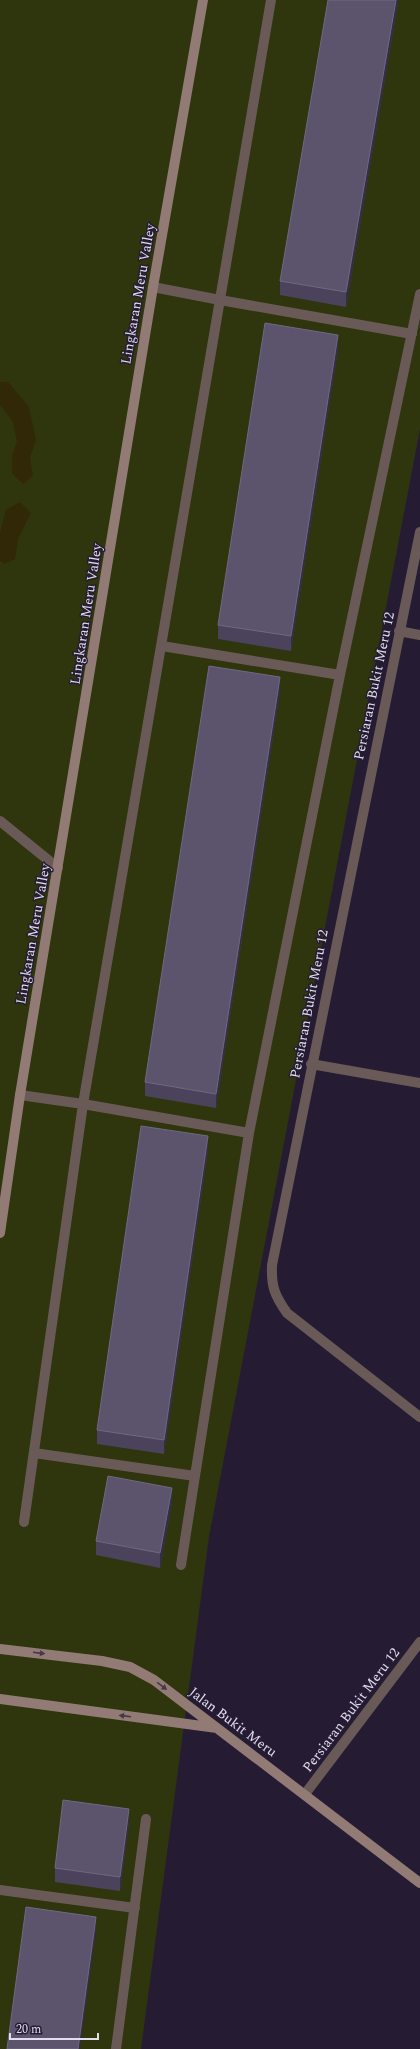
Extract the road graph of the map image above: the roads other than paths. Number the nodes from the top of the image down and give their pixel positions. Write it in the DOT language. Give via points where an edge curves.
graph roads {
  1 [pos="203,0"];
  2 [pos="271,0"];
  3 [pos="153,287"];
  4 [pos="420,294"];
  5 [pos="220,300"];
  6 [pos="412,334"];
  7 [pos="420,532"];
  8 [pos="399,631"];
  9 [pos="420,635"];
  10 [pos="162,646"];
  11 [pos="340,675"];
  12 [pos="0,821"];
  13 [pos="58,868"];
  14 [pos="311,1064"];
  15 [pos="420,1083"];
  16 [pos="20,1095"];
  17 [pos="83,1104"];
  18 [pos="249,1133"];
  19 [pos="0,1233"];
  20 [pos="420,1417"];
  21 [pos="34,1453"];
  22 [pos="195,1476"];
  23 [pos="24,1522"];
  24 [pos="181,1565"];
  25 [pos="420,1642"];
  26 [pos="0,1649"];
  27 [pos="0,1699"];
  28 [pos="219,1728"];
  29 [pos="305,1794"];
  30 [pos="146,1819"];
  31 [pos="420,1884"];
  32 [pos="0,1890"];
  33 [pos="135,1908"];
  34 [pos="116,2049"];
  1 -- 3 [label="street, Lingkaran Meru Valley"];
  2 -- 5 [label="street"];
  3 -- 5 [label="street"];
  3 -- 13 [label="street, Lingkaran Meru Valley"];
  4 -- 6 [label="street"];
  5 -- 6 [label="street"];
  5 -- 10 [label="street"];
  6 -- 11 [label="street"];
  7 -- 8 [label="street, Persiaran Bukit Meru 12"];
  8 -- 9 [label="street"];
  8 -- 14 [label="street, Persiaran Bukit Meru 12"];
  10 -- 11 [label="street"];
  10 -- 17 [label="street"];
  11 -- 18 [label="street"];
  12 -- 13 [label="street"];
  13 -- 16 [label="street, Lingkaran Meru Valley"];
  14 -- 15 [label="street"];
  14 -- 20 [label="street, Persiaran Bukit Meru 12" via="272,1265 271,1280 276,1297 287,1313 302,1326"];
  16 -- 17 [label="street"];
  16 -- 19 [label="street, Lingkaran Meru Valley"];
  17 -- 18 [label="street"];
  17 -- 21 [label="street"];
  18 -- 22 [label="street"];
  21 -- 22 [label="street"];
  21 -- 23 [label="street"];
  22 -- 24 [label="street"];
  25 -- 29 [label="street, Persiaran Bukit Meru 12"];
  26 -- 28 [label="street, Jalan Bukit Meru, one-way" via="102,1661 130,1667 154,1680"];
  28 -- 27 [label="street, one-way"];
  28 -- 29 [label="street, Jalan Bukit Meru"];
  29 -- 31 [label="street, Jalan Bukit Meru"];
  30 -- 33 [label="street"];
  32 -- 33 [label="street"];
  33 -- 34 [label="street"];
}
